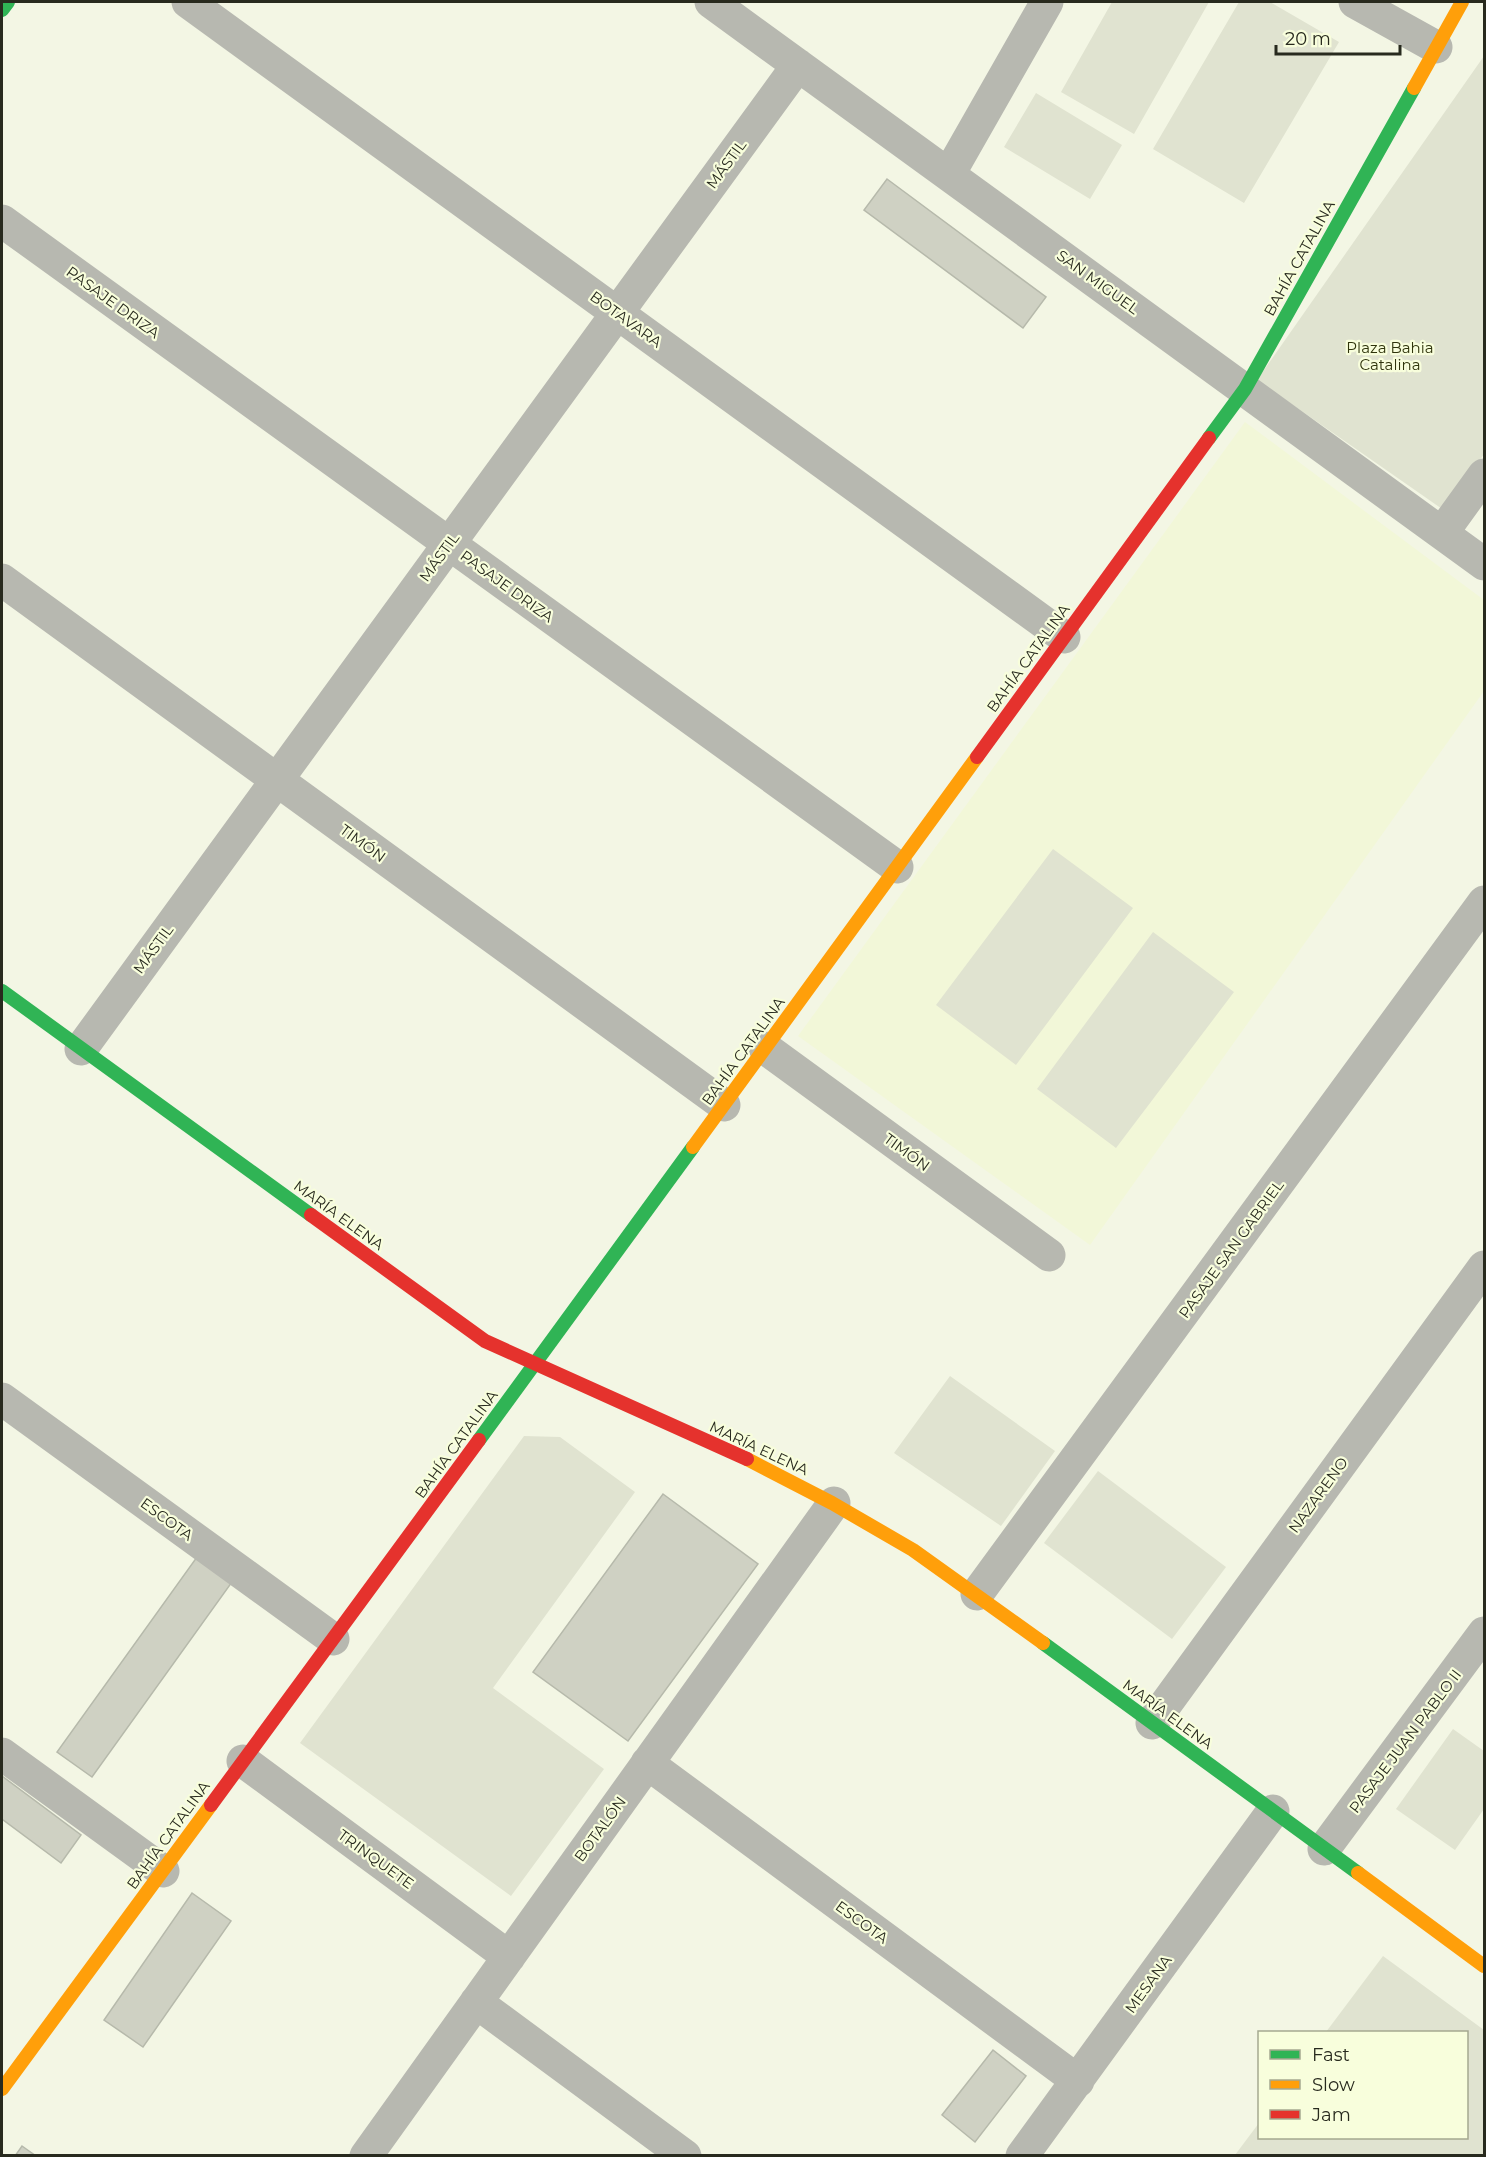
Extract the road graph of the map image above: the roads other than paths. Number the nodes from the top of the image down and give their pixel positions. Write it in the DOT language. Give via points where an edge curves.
graph roads {
  1 [pos="8,2"];
  2 [pos="188,2"];
  3 [pos="711,2"];
  4 [pos="1047,2"];
  5 [pos="1355,2"];
  6 [pos="1462,2"];
  7 [pos="2,10"];
  8 [pos="1436,47"];
  9 [pos="798,65"];
  10 [pos="949,174"];
  11 [pos="2,221"];
  12 [pos="618,313"];
  13 [pos="1245,389"];
  14 [pos="1485,475"];
  15 [pos="1442,533"];
  16 [pos="448,544"];
  17 [pos="1485,564"];
  18 [pos="2,580"];
  19 [pos="1064,637"];
  20 [pos="276,780"];
  21 [pos="897,867"];
  22 [pos="1485,902"];
  23 [pos="2,992"];
  24 [pos="81,1048"];
  25 [pos="765,1048"];
  26 [pos="724,1106"];
  27 [pos="1048,1256"];
  28 [pos="1485,1267"];
  29 [pos="533,1366"];
  30 [pos="2,1399"];
  31 [pos="834,1503"];
  32 [pos="977,1594"];
  33 [pos="1485,1633"];
  34 [pos="333,1639"];
  35 [pos="1152,1723"];
  36 [pos="2,1754"];
  37 [pos="243,1761"];
  38 [pos="647,1763"];
  39 [pos="1273,1811"];
  40 [pos="1324,1849"];
  41 [pos="163,1871"];
  42 [pos="509,1956"];
  43 [pos="1485,1966"];
  44 [pos="476,2002"];
  45 [pos="1078,2081"];
  46 [pos="2,2089"];
  47 [pos="366,2156"];
  48 [pos="685,2156"];
  49 [pos="1022,2156"];
  1 -- 7 [label="street"];
  2 -- 12 [label="street, BOTAVARA"];
  3 -- 9 [label="street, SAN MIGUEL"];
  4 -- 10 [label="street"];
  5 -- 8 [label="street"];
  6 -- 8 [label="street, BAHÍA CATALINA"];
  8 -- 13 [label="street, BAHÍA CATALINA"];
  9 -- 10 [label="street, SAN MIGUEL"];
  9 -- 12 [label="street, MÁSTIL"];
  10 -- 13 [label="street, SAN MIGUEL"];
  11 -- 16 [label="street, PASAJE DRIZA"];
  12 -- 16 [label="street, MÁSTIL"];
  12 -- 19 [label="street, BOTAVARA"];
  13 -- 15 [label="street, SAN MIGUEL"];
  13 -- 19 [label="street, BAHÍA CATALINA"];
  14 -- 15 [label="street"];
  15 -- 17 [label="street, SAN MIGUEL"];
  16 -- 20 [label="street, MÁSTIL"];
  16 -- 21 [label="street, PASAJE DRIZA"];
  18 -- 20 [label="street, TIMÓN"];
  19 -- 21 [label="street, BAHÍA CATALINA"];
  20 -- 24 [label="street, MÁSTIL"];
  20 -- 26 [label="street, TIMÓN"];
  21 -- 25 [label="street, BAHÍA CATALINA"];
  22 -- 32 [label="street, PASAJE SAN GABRIEL"];
  23 -- 24 [label="street, MARÍA ELENA"];
  24 -- 29 [label="street, MARÍA ELENA" via="485,1341"];
  25 -- 26 [label="street, BAHÍA CATALINA"];
  25 -- 27 [label="street, TIMÓN"];
  26 -- 29 [label="street, BAHÍA CATALINA"];
  28 -- 35 [label="street, NAZARENO"];
  29 -- 31 [label="street, MARÍA ELENA" via="719,1446"];
  29 -- 34 [label="street, BAHÍA CATALINA"];
  30 -- 34 [label="street, ESCOTA"];
  31 -- 32 [label="street, MARÍA ELENA"];
  31 -- 38 [label="street, BOTALÓN"];
  32 -- 35 [label="street, MARÍA ELENA"];
  33 -- 40 [label="street, PASAJE JUAN PABLO II"];
  34 -- 37 [label="street, BAHÍA CATALINA"];
  35 -- 39 [label="street, MARÍA ELENA"];
  36 -- 41 [label="street"];
  37 -- 41 [label="street, BAHÍA CATALINA"];
  37 -- 42 [label="street, TRINQUETE"];
  38 -- 42 [label="street, BOTALÓN"];
  38 -- 45 [label="street, ESCOTA"];
  39 -- 40 [label="street, MARÍA ELENA"];
  39 -- 45 [label="street, MESANA"];
  40 -- 43 [label="street, MARÍA ELENA"];
  41 -- 46 [label="street, BAHÍA CATALINA"];
  42 -- 44 [label="street, BOTALÓN"];
  44 -- 47 [label="street, BOTALÓN"];
  44 -- 48 [label="street"];
  45 -- 49 [label="street, MESANA"];
}
